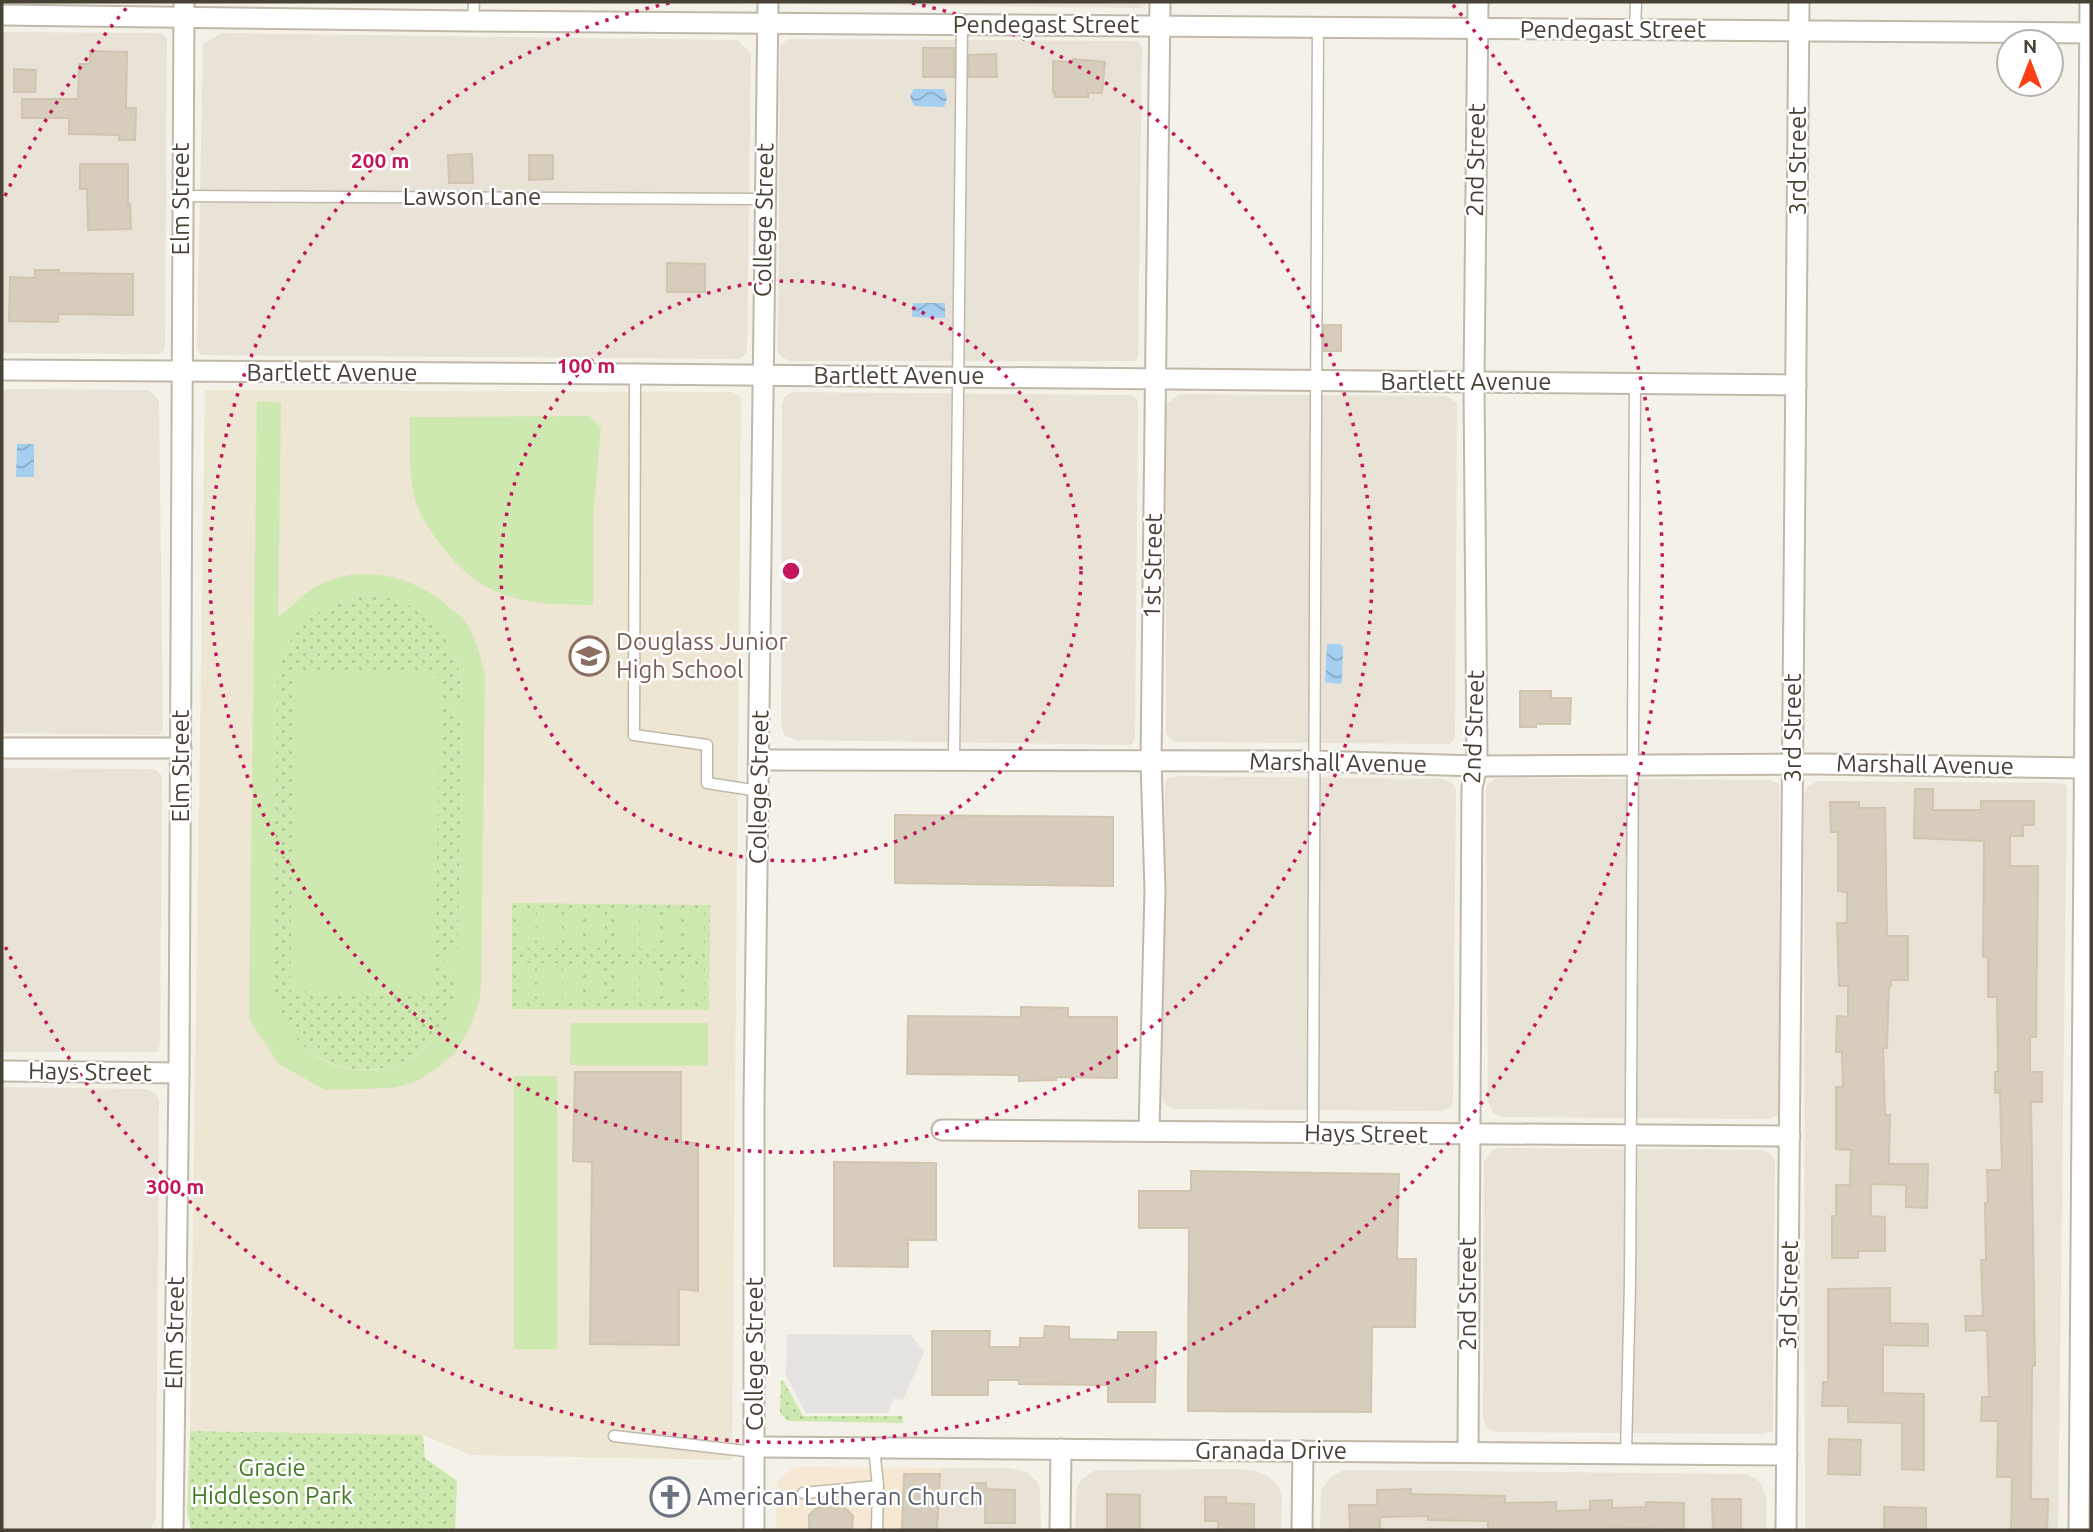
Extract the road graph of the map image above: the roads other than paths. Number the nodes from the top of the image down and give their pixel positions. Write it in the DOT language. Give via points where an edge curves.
graph roads {
  1 [pos="768,2"];
  2 [pos="1160,2"];
  3 [pos="1478,2"];
  4 [pos="1636,2"];
  5 [pos="1799,2"];
  6 [pos="2091,2"];
  7 [pos="184,10"];
  8 [pos="474,12"];
  9 [pos="2,15"];
  10 [pos="768,23"];
  11 [pos="962,24"];
  12 [pos="1158,26"];
  13 [pos="1318,27"];
  14 [pos="1478,29"];
  15 [pos="1635,30"];
  16 [pos="1799,31"];
  17 [pos="2091,33"];
  18 [pos="181,196"];
  19 [pos="764,199"];
  20 [pos="2,370"];
  21 [pos="181,372"];
  22 [pos="635,374"];
  23 [pos="763,376"];
  24 [pos="958,376"];
  25 [pos="1155,379"];
  26 [pos="1317,381"];
  27 [pos="1474,382"];
  28 [pos="1635,383"];
  29 [pos="1796,385"];
  30 [pos="2089,626"];
  31 [pos="2,748"];
  32 [pos="181,748"];
  33 [pos="759,760"];
  34 [pos="1151,761"];
  35 [pos="1313,761"];
  36 [pos="954,762"];
  37 [pos="1793,765"];
  38 [pos="1477,766"];
  39 [pos="1633,766"];
  40 [pos="2086,774"];
  41 [pos="759,791"];
  42 [pos="2,1071"];
  43 [pos="179,1073"];
  44 [pos="942,1130"];
  45 [pos="1149,1131"];
  46 [pos="1313,1133"];
  47 [pos="1469,1135"];
  48 [pos="1631,1135"];
  49 [pos="1790,1136"];
  50 [pos="2086,1343"];
  51 [pos="614,1436"];
  52 [pos="874,1448"];
  53 [pos="755,1449"];
  54 [pos="1061,1449"];
  55 [pos="1303,1451"];
  56 [pos="1468,1452"];
  57 [pos="1626,1454"];
  58 [pos="1787,1455"];
  59 [pos="878,1486"];
  60 [pos="803,1493"];
  61 [pos="173,1530"];
  62 [pos="754,1530"];
  63 [pos="877,1530"];
  64 [pos="1060,1530"];
  65 [pos="1302,1530"];
  66 [pos="1786,1530"];
  67 [pos="2079,1530"];
  1 -- 10 [label="street, College Street"];
  2 -- 12 [label="street, 1st Street"];
  3 -- 14 [label="street, 2nd Street"];
  4 -- 15 [label="lane"];
  5 -- 16 [label="street, 3rd Street"];
  6 -- 17 [label="street"];
  7 -- 8 [label="street, Pendegast Street"];
  7 -- 9 [label="street, Pendegast Street"];
  7 -- 18 [label="street, Elm Street"];
  8 -- 10 [label="street, Pendegast Street"];
  10 -- 11 [label="street, Pendegast Street"];
  10 -- 19 [label="street, College Street"];
  11 -- 12 [label="street, Pendegast Street"];
  11 -- 24 [label="lane"];
  12 -- 13 [label="street, Pendegast Street"];
  12 -- 25 [label="street, 1st Street"];
  13 -- 14 [label="street, Pendegast Street"];
  13 -- 26 [label="lane"];
  14 -- 15 [label="street, Pendegast Street"];
  14 -- 27 [label="street, 2nd Street"];
  15 -- 16 [label="street, Pendegast Street"];
  16 -- 17 [label="street, Pendegast Street"];
  16 -- 29 [label="street, 3rd Street"];
  17 -- 30 [label="street"];
  18 -- 19 [label="lane, Lawson Lane"];
  18 -- 21 [label="street, Elm Street"];
  19 -- 23 [label="street, College Street"];
  20 -- 21 [label="street, Bartlett Avenue"];
  21 -- 22 [label="street, Bartlett Avenue"];
  21 -- 32 [label="street, Elm Street"];
  22 -- 23 [label="street, Bartlett Avenue"];
  22 -- 41 [label="lane" via="634,735 707,744 707,783"];
  23 -- 24 [label="street, Bartlett Avenue"];
  23 -- 33 [label="street, College Street"];
  24 -- 25 [label="street, Bartlett Avenue"];
  24 -- 36 [label="lane"];
  25 -- 26 [label="street, Bartlett Avenue"];
  25 -- 34 [label="street, 1st Street"];
  26 -- 27 [label="street, Bartlett Avenue"];
  26 -- 35 [label="lane"];
  27 -- 28 [label="street, Bartlett Avenue"];
  27 -- 38 [label="street, 2nd Street"];
  28 -- 29 [label="street, Bartlett Avenue"];
  28 -- 39 [label="lane"];
  29 -- 37 [label="street, 3rd Street"];
  30 -- 40 [label="street"];
  31 -- 32 [label="street"];
  32 -- 43 [label="street, Elm Street"];
  33 -- 36 [label="street, Marshall Avenue"];
  33 -- 41 [label="street, College Street"];
  34 -- 35 [label="street, Marshall Avenue"];
  34 -- 36 [label="street, Marshall Avenue"];
  34 -- 45 [label="street, 1st Street" via="1155,890"];
  35 -- 38 [label="street, Marshall Avenue"];
  35 -- 46 [label="lane"];
  37 -- 39 [label="street, Marshall Avenue"];
  37 -- 40 [label="street, Marshall Avenue"];
  37 -- 49 [label="street, 3rd Street"];
  38 -- 39 [label="street, Marshall Avenue"];
  38 -- 47 [label="street, 2nd Street" via="1472,787"];
  39 -- 48 [label="lane"];
  40 -- 50 [label="street"];
  41 -- 53 [label="street, College Street"];
  42 -- 43 [label="street, Hays Street"];
  43 -- 61 [label="street, Elm Street"];
  44 -- 45 [label="street, Hays Street"];
  45 -- 46 [label="street, Hays Street"];
  46 -- 47 [label="street, Hays Street"];
  47 -- 48 [label="street, Hays Street"];
  47 -- 56 [label="street, 2nd Street"];
  48 -- 49 [label="street, Hays Street"];
  48 -- 57 [label="lane"];
  49 -- 58 [label="street, 3rd Street"];
  50 -- 67 [label="street"];
  51 -- 53 [label="lane"];
  52 -- 53 [label="street, Granada Drive"];
  52 -- 54 [label="street, Granada Drive"];
  52 -- 59 [label="lane"];
  53 -- 62 [label="street, College Street"];
  54 -- 55 [label="street, Granada Drive"];
  54 -- 64 [label="street"];
  55 -- 56 [label="street, Granada Drive"];
  55 -- 65 [label="street"];
  56 -- 57 [label="street, Granada Drive"];
  57 -- 58 [label="street, Granada Drive"];
  58 -- 66 [label="street, 3rd Street"];
  59 -- 60 [label="lane"];
  59 -- 63 [label="lane"];
}
